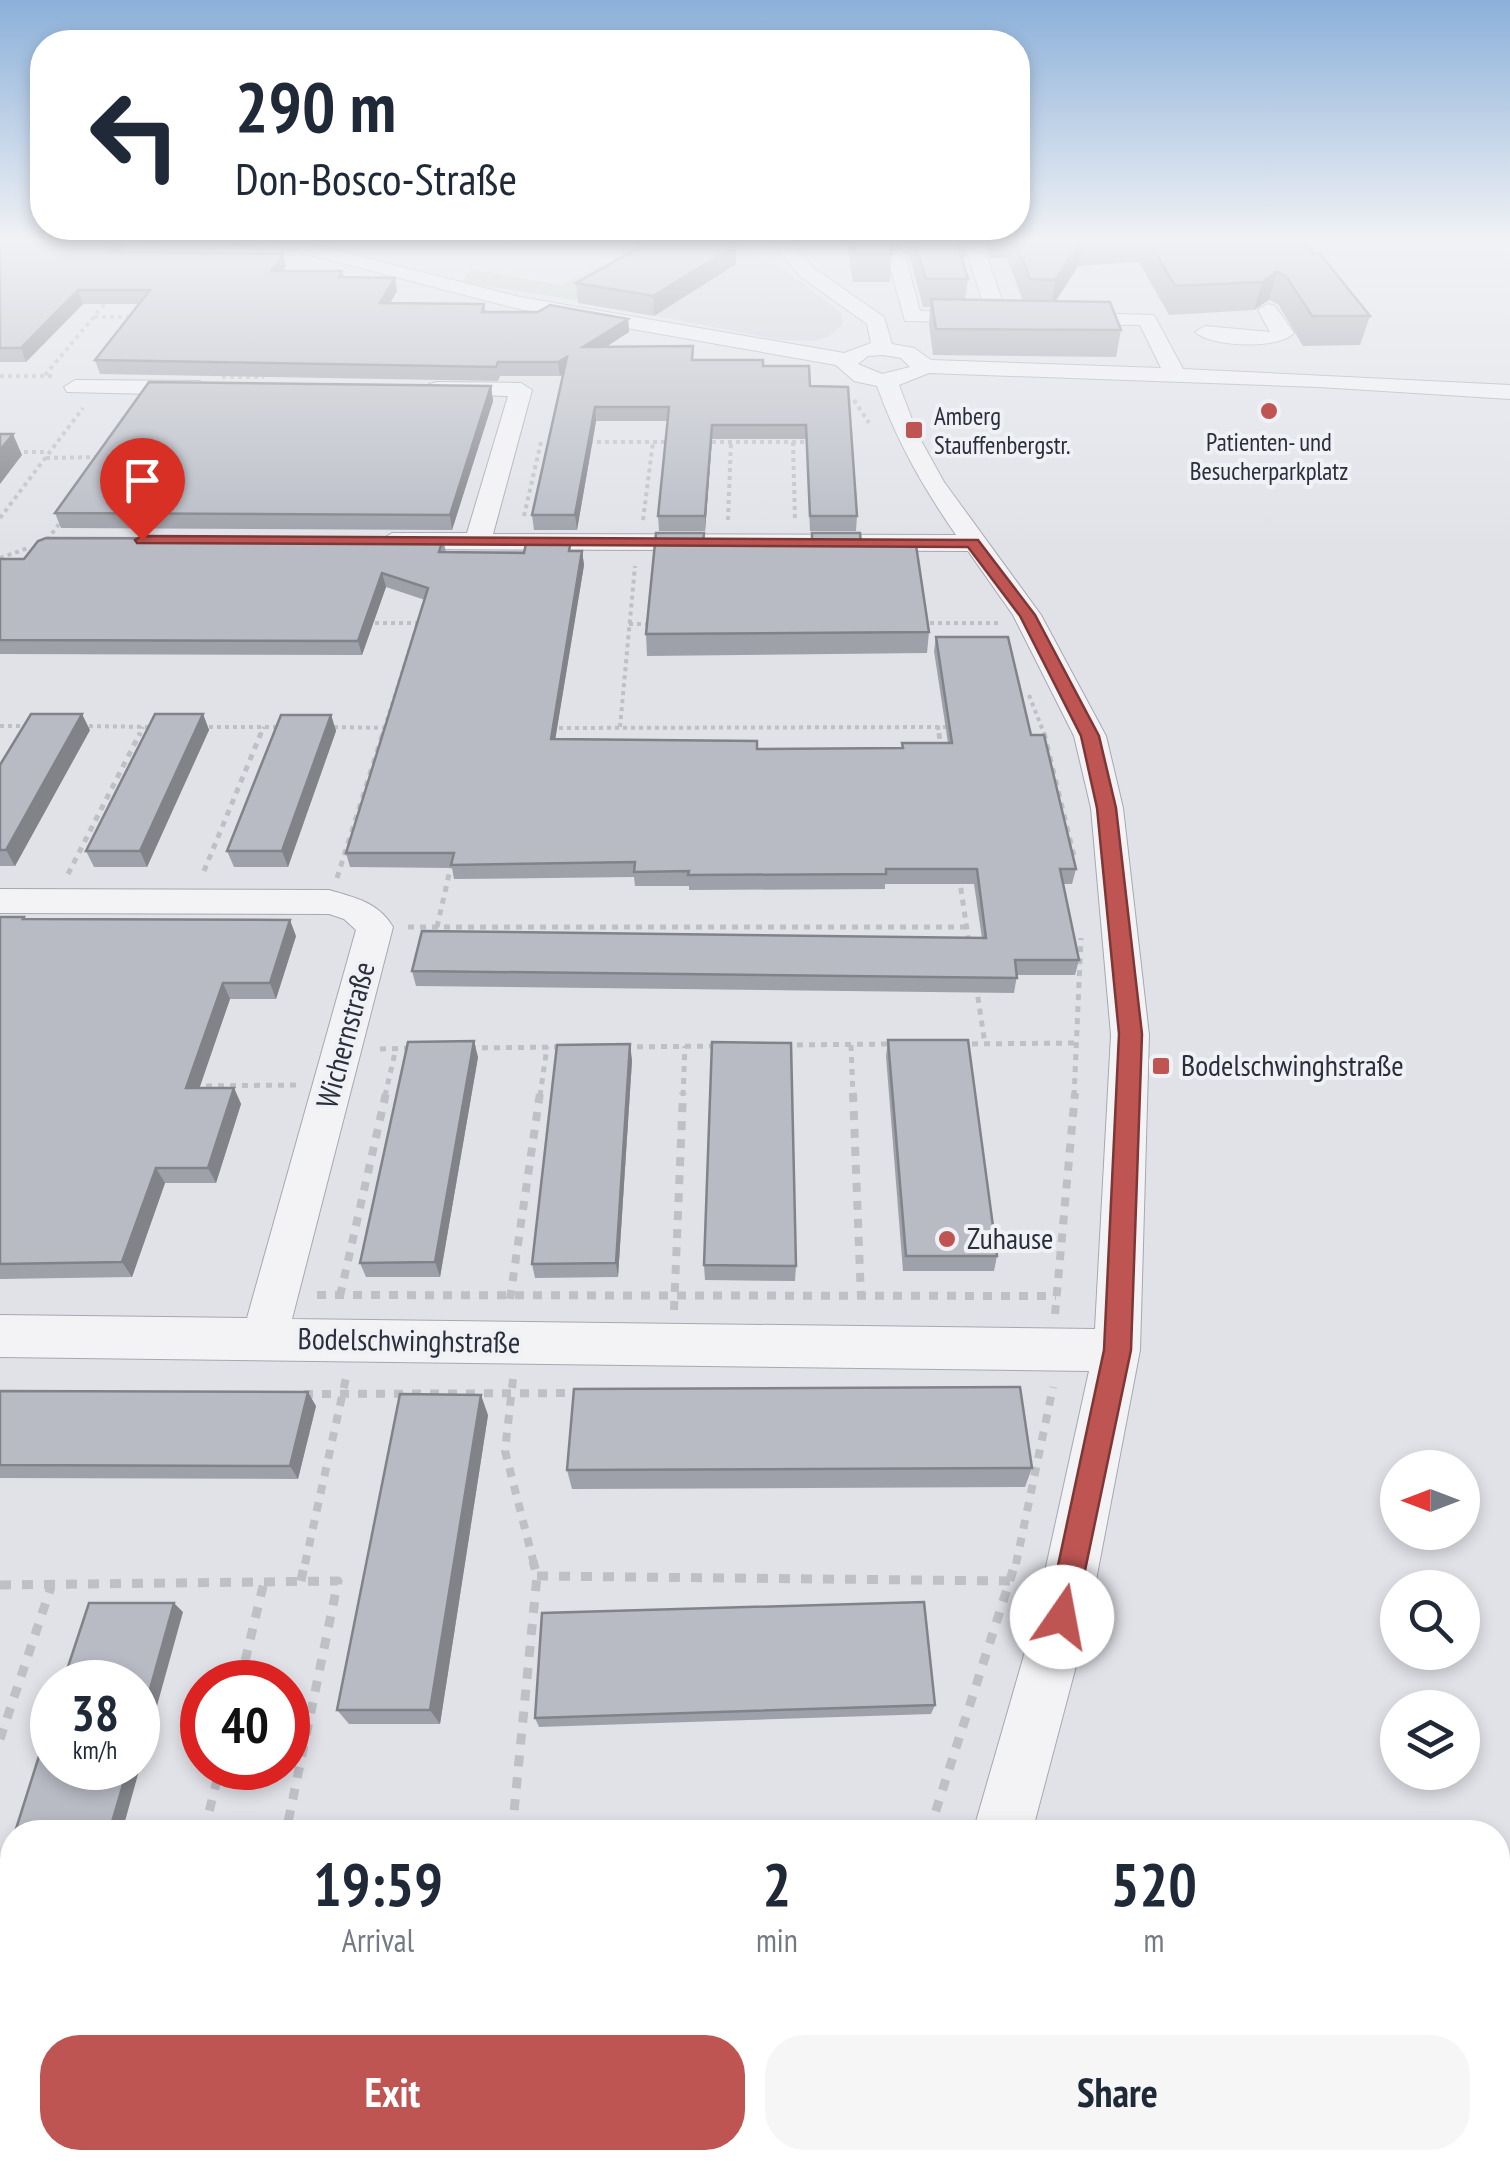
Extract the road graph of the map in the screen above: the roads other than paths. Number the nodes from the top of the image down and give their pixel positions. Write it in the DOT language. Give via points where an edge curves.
graph roads {
  1 [pos="744,344"];
  2 [pos="888,344"];
  3 [pos="1161,344"];
  4 [pos="847,360"];
  5 [pos="897,365"];
  6 [pos="1174,375"];
  7 [pos="246,382"];
  8 [pos="86,383"];
  9 [pos="412,388"];
  10 [pos="1510,392"];
  11 [pos="365,541"];
  12 [pos="478,541"];
  13 [pos="973,543"];
  14 [pos="0,901"];
  15 [pos="0,1336"];
  16 [pos="264,1339"];
  17 [pos="1118,1350"];
  18 [pos="1006,1820"];
  1 -- 4 [label="street"];
  2 -- 5 [label="street"];
  3 -- 6 [label="street"];
  4 -- 5 [label="street" via="860,352"];
  4 -- 5 [label="street" via="855,374"];
  5 -- 6 [label="street"];
  5 -- 13 [label="street" via="906,434"];
  6 -- 10 [label="street"];
  7 -- 8 [label="street" via="163,388"];
  9 -- 12 [label="street" via="521,390"];
  11 -- 12 [label="street"];
  12 -- 13 [label="street"];
  13 -- 17 [label="street" via="1027,615 1070,691 1090,736 1106,808 1130,1034"];
  14 -- 16 [label="street, Wichernstraße" via="329,902 357,910 375,927"];
  15 -- 16 [label="street, Bodelschwinghstraße"];
  16 -- 17 [label="street, Bodelschwinghstraße" via="864,1346 1053,1370"];
  17 -- 18 [label="street" via="1062,1617"];
}
